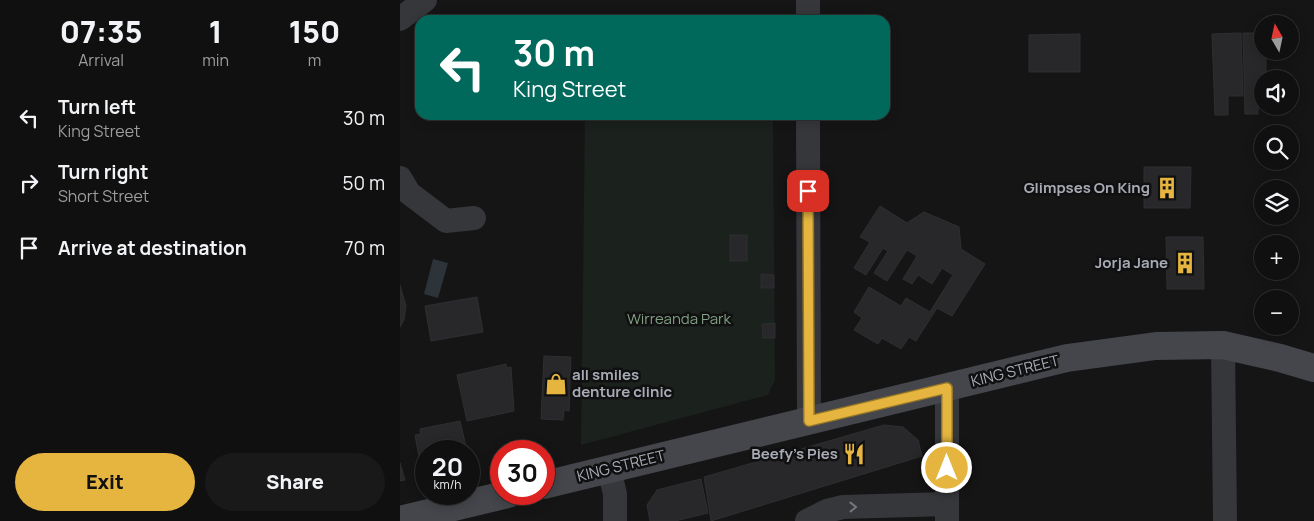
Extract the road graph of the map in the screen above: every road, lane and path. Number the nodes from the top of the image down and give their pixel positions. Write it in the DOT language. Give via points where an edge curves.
graph roads {
  1 [pos="425,0"];
  2 [pos="808,0"];
  3 [pos="808,15"];
  4 [pos="400,19"];
  5 [pos="808,120"];
  6 [pos="400,178"];
  7 [pos="474,218"];
  8 [pos="1223,346"];
  9 [pos="1314,368"];
  10 [pos="947,388"];
  11 [pos="809,421"];
  12 [pos="609,469"];
  13 [pos="555,482"];
  14 [pos="490,498"];
  15 [pos="947,512"];
  16 [pos="400,520"];
  17 [pos="615,521"];
  18 [pos="807,521"];
  19 [pos="1225,521"];
  1 -- 4 [label="street"];
  2 -- 3 [label="street"];
  5 -- 11 [label="street"];
  6 -- 7 [label="street" via="409,193 446,221"];
  8 -- 9 [label="main road, KING STREET"];
  8 -- 10 [label="main road, KING STREET" via="1156,346 1066,358"];
  8 -- 19 [label="street"];
  10 -- 11 [label="main road, KING STREET"];
  10 -- 15 [label="street"];
  11 -- 12 [label="main road, KING STREET"];
  12 -- 13 [label="main road, KING STREET"];
  12 -- 17 [label="street" via="615,494"];
  14 -- 16 [label="main road"];
  18 -- 15 [label="street, one-way" via="843,507"];
}
